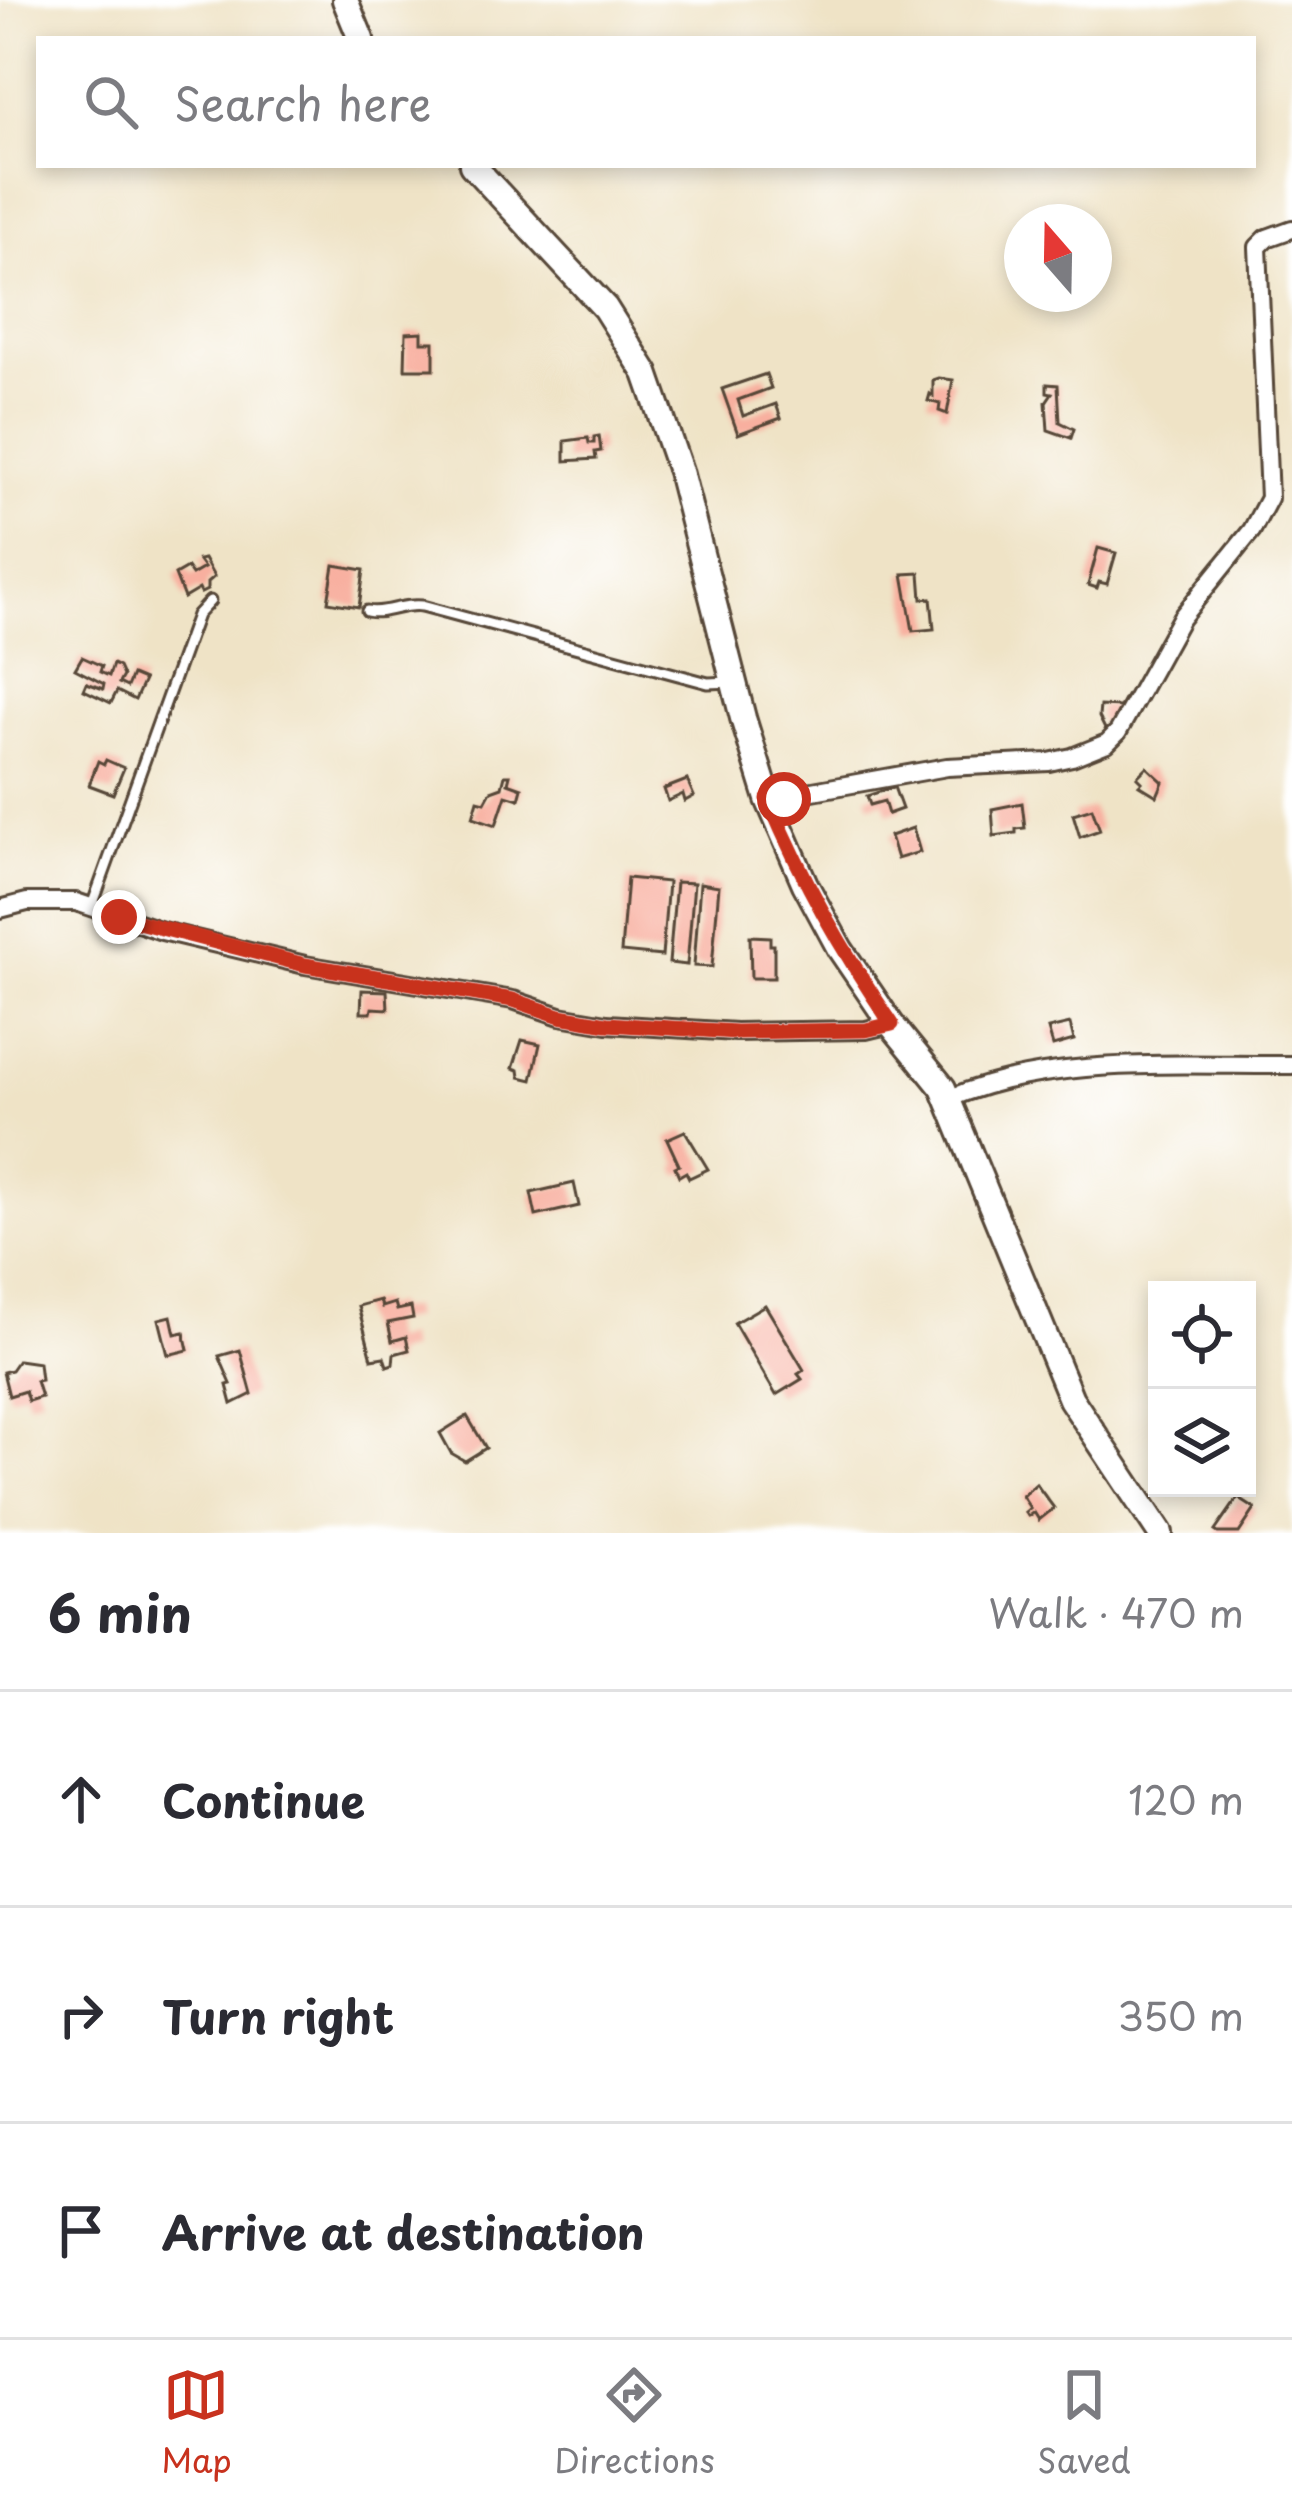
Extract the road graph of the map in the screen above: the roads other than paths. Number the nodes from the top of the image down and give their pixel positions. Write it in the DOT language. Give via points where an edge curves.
graph roads {
  1 [pos="345,0"];
  2 [pos="360,36"];
  3 [pos="475,168"];
  4 [pos="1292,229"];
  5 [pos="210,601"];
  6 [pos="367,611"];
  7 [pos="733,682"];
  8 [pos="768,799"];
  9 [pos="92,906"];
  10 [pos="0,909"];
  11 [pos="892,1024"];
  12 [pos="1292,1065"];
  13 [pos="948,1100"];
  14 [pos="1160,1533"];
  1 -- 2 [label="main road"];
  3 -- 7 [label="main road" via="605,308 646,373"];
  4 -- 8 [label="street" via="1258,247 1269,498 1181,618 1118,732 1072,758 947,767"];
  5 -- 9 [label="lane" via="197,615"];
  6 -- 7 [label="lane" via="422,606 708,683"];
  7 -- 8 [label="main road"];
  8 -- 11 [label="main road" via="813,901"];
  9 -- 10 [label="street" via="64,900"];
  9 -- 11 [label="street" via="305,965 607,1024 736,1032"];
  11 -- 13 [label="main road"];
  12 -- 13 [label="street" via="1023,1076"];
  13 -- 14 [label="main road" via="1071,1399"];
}
